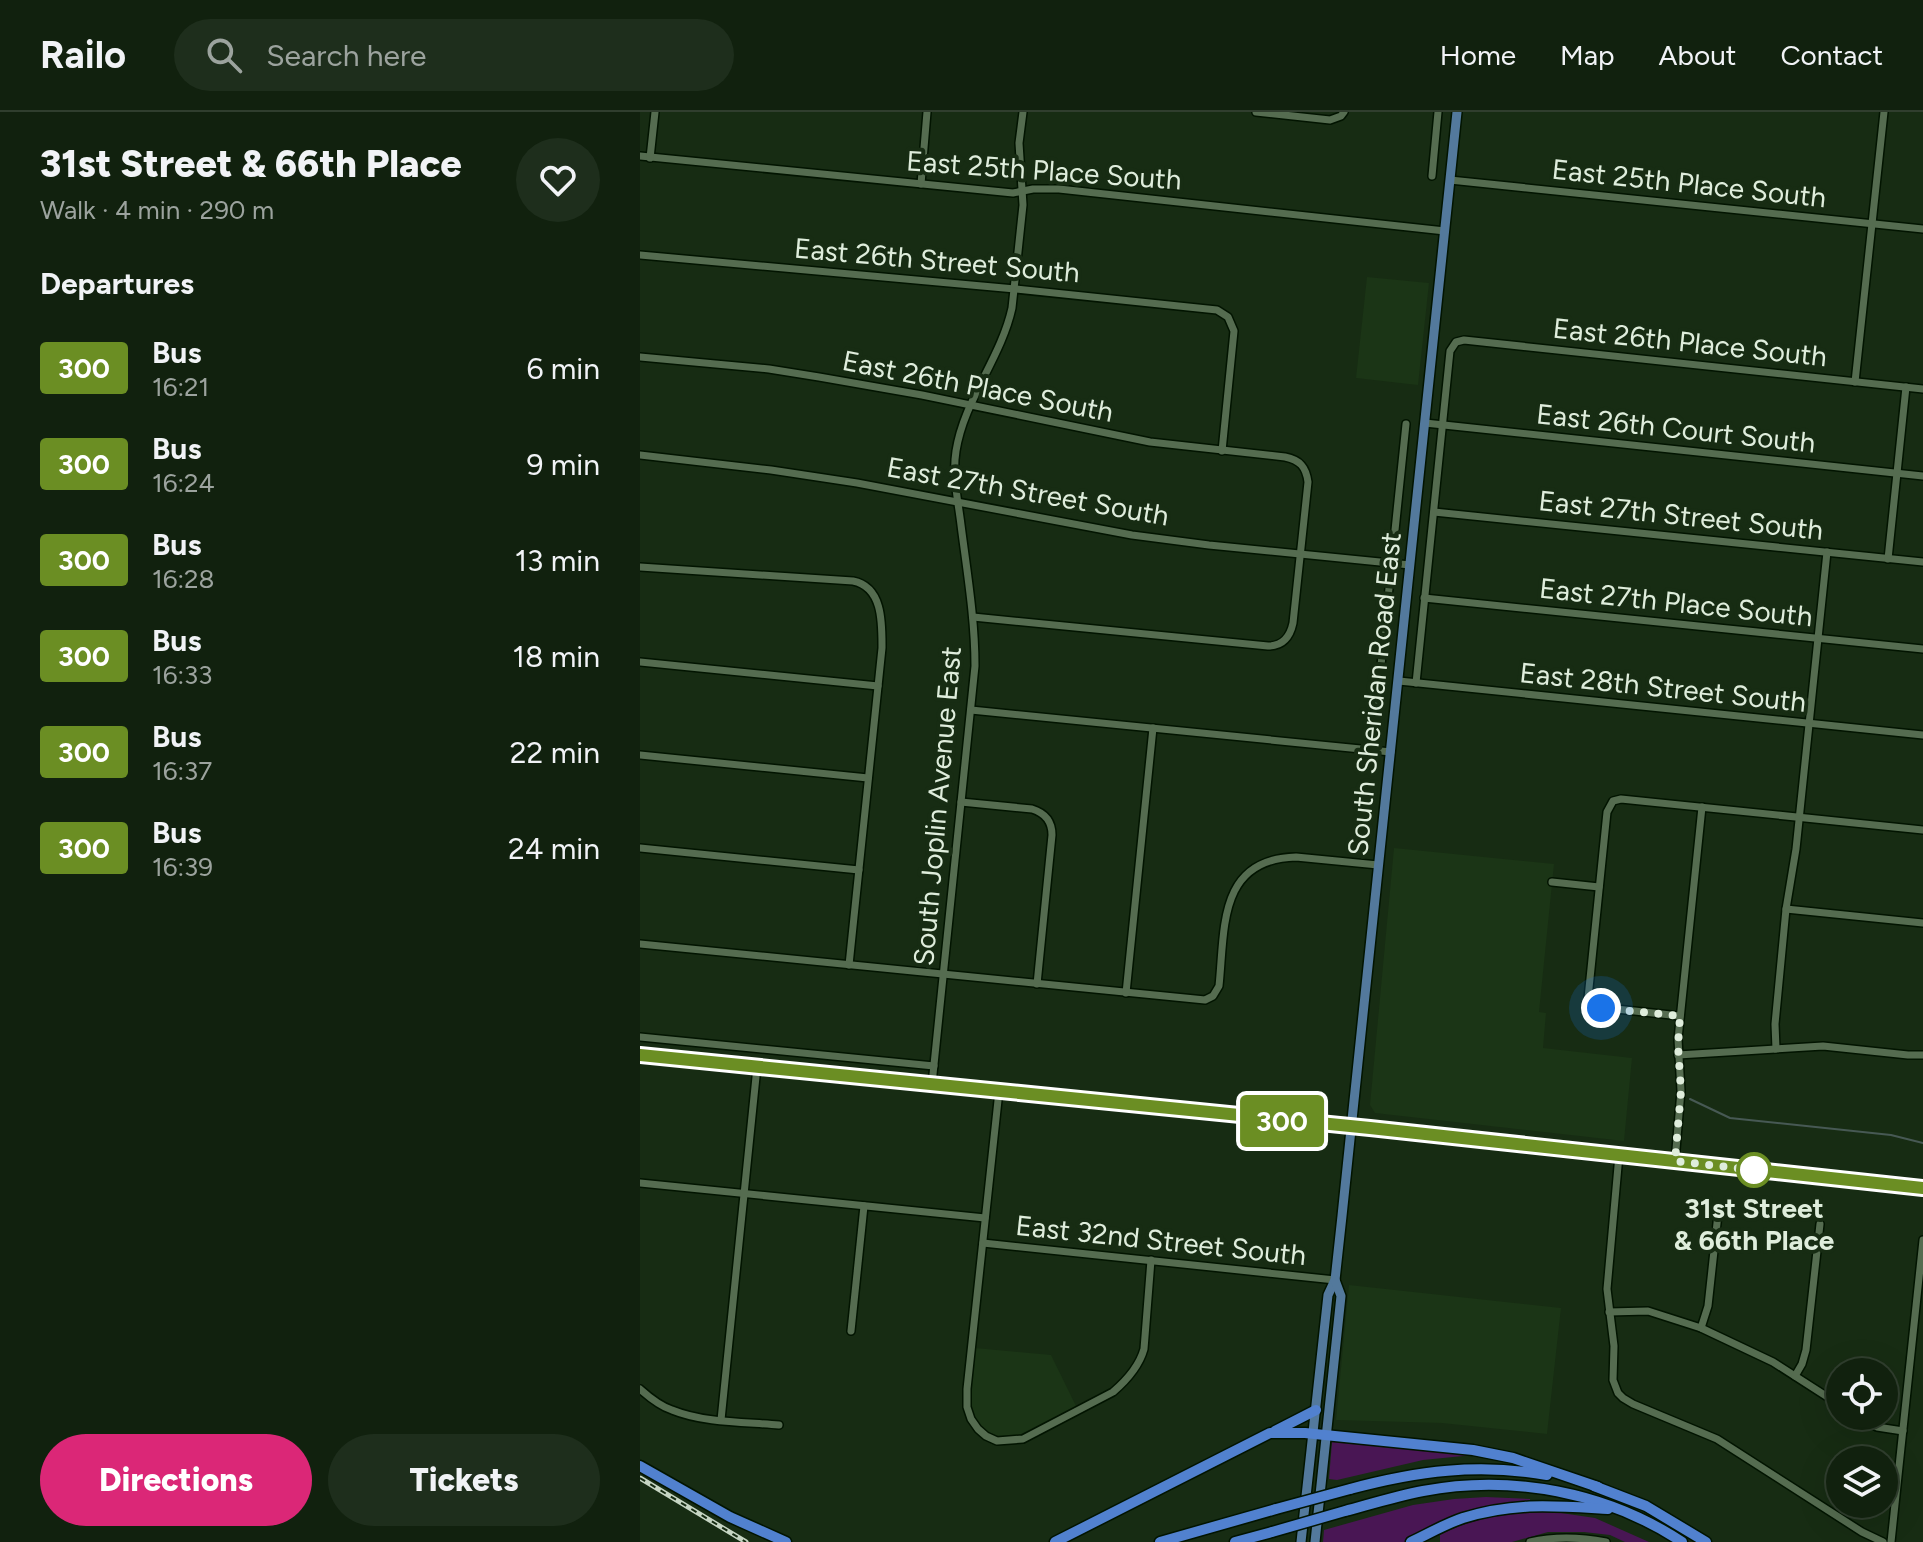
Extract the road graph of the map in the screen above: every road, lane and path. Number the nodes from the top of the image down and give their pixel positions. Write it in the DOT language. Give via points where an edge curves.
graph roads {
  1 [pos="655,112"];
  2 [pos="927,112"];
  3 [pos="1023,112"];
  4 [pos="1256,112"];
  5 [pos="1438,112"];
  6 [pos="1457,112"];
  7 [pos="1884,112"];
  8 [pos="1343,114"];
  9 [pos="640,156"];
  10 [pos="650,158"];
  11 [pos="1432,176"];
  12 [pos="1450,180"];
  13 [pos="921,184"];
  14 [pos="1023,191"];
  15 [pos="1872,224"];
  16 [pos="1923,229"];
  17 [pos="1445,231"];
  18 [pos="640,255"];
  19 [pos="1015,289"];
  20 [pos="1453,344"];
  21 [pos="640,357"];
  22 [pos="1855,382"];
  23 [pos="1906,387"];
  24 [pos="1923,389"];
  25 [pos="971,406"];
  26 [pos="1425,423"];
  27 [pos="1406,424"];
  28 [pos="1443,425"];
  29 [pos="1222,451"];
  30 [pos="640,455"];
  31 [pos="1896,473"];
  32 [pos="1923,476"];
  33 [pos="958,502"];
  34 [pos="1434,512"];
  35 [pos="1827,552"];
  36 [pos="1301,554"];
  37 [pos="1888,559"];
  38 [pos="1923,562"];
  39 [pos="1391,564"];
  40 [pos="1410,565"];
  41 [pos="640,567"];
  42 [pos="1424,598"];
  43 [pos="973,617"];
  44 [pos="1818,638"];
  45 [pos="1923,649"];
  46 [pos="640,662"];
  47 [pos="1399,681"];
  48 [pos="1416,683"];
  49 [pos="878,686"];
  50 [pos="1377,704"];
  51 [pos="971,710"];
  52 [pos="1809,723"];
  53 [pos="1153,728"];
  54 [pos="1923,735"];
  55 [pos="1391,752"];
  56 [pos="640,755"];
  57 [pos="868,778"];
  58 [pos="961,802"];
  59 [pos="1702,807"];
  60 [pos="1800,817"];
  61 [pos="1923,830"];
  62 [pos="640,848"];
  63 [pos="1378,865"];
  64 [pos="859,870"];
  65 [pos="1552,882"];
  66 [pos="1599,887"];
  67 [pos="1786,909"];
  68 [pos="1923,923"];
  69 [pos="640,944"];
  70 [pos="849,965"];
  71 [pos="943,975"];
  72 [pos="1037,984"];
  73 [pos="1126,993"];
  74 [pos="1680,1016"];
  75 [pos="640,1037"];
  76 [pos="1776,1049"];
  77 [pos="640,1055"];
  78 [pos="1678,1055"];
  79 [pos="1923,1055"];
  80 [pos="934,1066"];
  81 [pos="757,1067"];
  82 [pos="932,1084"];
  83 [pos="999,1091"];
  84 [pos="1351,1127"];
  85 [pos="1619,1155"];
  86 [pos="1675,1161"];
  87 [pos="640,1183"];
  88 [pos="1923,1188"];
  89 [pos="743,1194"];
  90 [pos="864,1206"];
  91 [pos="1718,1214"];
  92 [pos="985,1218"];
  93 [pos="1820,1224"];
  94 [pos="1923,1240"];
  95 [pos="983,1243"];
  96 [pos="1151,1260"];
  97 [pos="1335,1280"];
  98 [pos="1609,1312"];
  99 [pos="1701,1328"];
  100 [pos="851,1331"];
  101 [pos="1912,1342"];
  102 [pos="1923,1343"];
  103 [pos="1795,1376"];
  104 [pos="640,1389"];
  105 [pos="1826,1396"];
  106 [pos="1316,1410"];
  107 [pos="721,1420"];
  108 [pos="779,1425"];
  109 [pos="1896,1430"];
  110 [pos="1903,1431"];
  111 [pos="1270,1433"];
  112 [pos="1313,1434"];
  113 [pos="1326,1435"];
  114 [pos="640,1466"];
  115 [pos="1598,1487"];
  116 [pos="1622,1510"];
  117 [pos="1436,1530"];
  118 [pos="786,1542"];
  119 [pos="1055,1542"];
  120 [pos="1160,1542"];
  121 [pos="1235,1542"];
  122 [pos="1301,1542"];
  123 [pos="1315,1542"];
  124 [pos="1411,1542"];
  125 [pos="1432,1542"];
  126 [pos="1530,1542"];
  127 [pos="1606,1542"];
  128 [pos="1682,1542"];
  129 [pos="1706,1542"];
  130 [pos="1883,1542"];
  131 [pos="1891,1542"];
  1 -- 10 [label="street"];
  2 -- 13 [label="street"];
  3 -- 14 [label="street, South Joplin Avenue East"];
  4 -- 8 [label="street" via="1325,119"];
  5 -- 11 [label="street"];
  6 -- 12 [label="main road, South Sheridan Road East"];
  7 -- 15 [label="street"];
  9 -- 10 [label="street, East 25th Place South"];
  10 -- 13 [label="street, East 25th Place South"];
  12 -- 15 [label="street, East 25th Place South"];
  12 -- 17 [label="main road, South Sheridan Road East"];
  13 -- 14 [label="street, East 25th Place South"];
  14 -- 17 [label="street, East 25th Place South" via="1059,189"];
  14 -- 19 [label="street, South Joplin Avenue East"];
  15 -- 16 [label="street, East 25th Place South"];
  15 -- 22 [label="street"];
  17 -- 26 [label="main road, South Sheridan Road East"];
  18 -- 19 [label="street, East 26th Street South"];
  19 -- 25 [label="street, South Joplin Avenue East" via="1009,323"];
  19 -- 29 [label="street, East 26th Street South" via="1223,312 1233,324 1234,338"];
  20 -- 22 [label="street, East 26th Place South" via="1464,340"];
  20 -- 28 [label="street, South Sheridan Road East"];
  21 -- 25 [label="street, East 26th Place South" via="769,369"];
  22 -- 23 [label="street, East 26th Place South"];
  23 -- 24 [label="street, East 26th Place South"];
  23 -- 31 [label="street"];
  25 -- 29 [label="street, East 26th Place South"];
  25 -- 33 [label="street, South Joplin Avenue East" via="955,455"];
  26 -- 28 [label="street, East 26th Court South"];
  26 -- 40 [label="main road, South Sheridan Road East"];
  27 -- 39 [label="street, South Sheridan Road East"];
  28 -- 31 [label="street, East 26th Court South"];
  28 -- 34 [label="street, South Sheridan Road East"];
  29 -- 36 [label="street, East 26th Place South" via="1285,457 1304,467 1308,482"];
  30 -- 33 [label="street, East 27th Street South" via="813,476"];
  31 -- 32 [label="street, East 26th Court South"];
  31 -- 37 [label="street"];
  33 -- 36 [label="street, East 27th Street South" via="1132,535"];
  33 -- 43 [label="street, South Joplin Avenue East"];
  34 -- 35 [label="street, East 27th Street South"];
  34 -- 42 [label="street, South Sheridan Road East"];
  35 -- 37 [label="street, East 27th Street South"];
  35 -- 44 [label="street"];
  36 -- 39 [label="street, East 27th Street South"];
  36 -- 43 [label="street" via="1291,632 1278,645"];
  37 -- 38 [label="street, East 27th Street South"];
  39 -- 40 [label="street, East 27th Street South"];
  39 -- 50 [label="street, South Sheridan Road East"];
  40 -- 47 [label="main road, South Sheridan Road East"];
  41 -- 49 [label="street" via="853,581 869,587 877,599 881,629"];
  42 -- 44 [label="street, East 27th Place South"];
  42 -- 48 [label="street, South Sheridan Road East"];
  43 -- 51 [label="street, South Joplin Avenue East"];
  44 -- 45 [label="street, East 27th Place South"];
  44 -- 52 [label="street"];
  46 -- 49 [label="street"];
  47 -- 48 [label="street, East 28th Street South"];
  47 -- 55 [label="main road, South Sheridan Road East"];
  48 -- 52 [label="street, East 28th Street South"];
  49 -- 57 [label="street"];
  51 -- 53 [label="street"];
  51 -- 58 [label="street, South Joplin Avenue East"];
  52 -- 54 [label="street, East 28th Street South"];
  52 -- 60 [label="street"];
  53 -- 55 [label="street"];
  53 -- 73 [label="street"];
  55 -- 63 [label="main road, South Sheridan Road East"];
  56 -- 57 [label="street"];
  57 -- 64 [label="street"];
  58 -- 71 [label="street, South Joplin Avenue East"];
  58 -- 72 [label="street" via="1032,809 1052,828"];
  59 -- 60 [label="street"];
  59 -- 66 [label="street" via="1613,801 1607,812"];
  59 -- 74 [label="street"];
  60 -- 61 [label="street"];
  60 -- 67 [label="street"];
  62 -- 64 [label="street"];
  63 -- 73 [label="street" via="1279,857 1257,866 1230,897 1219,986 1210,999"];
  63 -- 84 [label="main road, South Sheridan Road East"];
  64 -- 70 [label="street"];
  65 -- 66 [label="street"];
  66 -- 74 [label="street" via="1590,1002 1601,1008"];
  67 -- 68 [label="street"];
  67 -- 76 [label="street"];
  69 -- 70 [label="street"];
  70 -- 71 [label="street"];
  71 -- 72 [label="street"];
  71 -- 80 [label="street, South Joplin Avenue East"];
  72 -- 73 [label="street"];
  74 -- 78 [label="street"];
  75 -- 80 [label="street"];
  76 -- 78 [label="street"];
  76 -- 79 [label="street" via="1823,1046"];
  77 -- 81 [label="main road"];
  78 -- 86 [label="street" via="1681,1091"];
  80 -- 82 [label="street, South Joplin Avenue East"];
  81 -- 82 [label="main road"];
  81 -- 89 [label="street"];
  82 -- 83 [label="main road"];
  83 -- 84 [label="main road"];
  83 -- 92 [label="street"];
  84 -- 85 [label="main road"];
  84 -- 97 [label="main road, South Sheridan Road East"];
  85 -- 86 [label="main road"];
  85 -- 98 [label="street"];
  86 -- 88 [label="main road"];
  87 -- 89 [label="street, East 32nd Street South"];
  89 -- 90 [label="street, East 32nd Street South"];
  89 -- 107 [label="street"];
  90 -- 92 [label="street, East 32nd Street South"];
  90 -- 100 [label="street"];
  91 -- 99 [label="street"];
  92 -- 95 [label="street"];
  93 -- 103 [label="street" via="1806,1350"];
  94 -- 101 [label="street"];
  95 -- 96 [label="street, East 32nd Street South"];
  95 -- 96 [label="street" via="967,1407 978,1429 997,1441 1023,1439 1126,1382 1144,1349"];
  96 -- 97 [label="street, East 32nd Street South"];
  97 -- 106 [label="main road, South Sheridan Road East" via="1328,1295"];
  97 -- 113 [label="main road, South Sheridan Road East" via="1341,1296"];
  98 -- 99 [label="street" via="1648,1311"];
  98 -- 130 [label="street" via="1615,1386 1627,1401 1717,1439"];
  99 -- 103 [label="street"];
  101 -- 102 [label="street"];
  101 -- 110 [label="street"];
  103 -- 105 [label="street"];
  104 -- 107 [label="street" via="674,1411"];
  106 -- 111 [label="highway"];
  106 -- 112 [label="main road, South Sheridan Road East"];
  107 -- 108 [label="street"];
  109 -- 110 [label="street"];
  110 -- 131 [label="street"];
  111 -- 112 [label="highway"];
  111 -- 119 [label="highway"];
  112 -- 113 [label="highway"];
  112 -- 122 [label="main road, South Sheridan Road East"];
  113 -- 115 [label="highway" via="1473,1450"];
  113 -- 123 [label="main road, South Sheridan Road East"];
  114 -- 118 [label="highway"];
  115 -- 120 [label="highway, bridge" via="1535,1473 1418,1473"];
  115 -- 129 [label="highway" via="1646,1506"];
  116 -- 117 [label="highway" via="1521,1506"];
  116 -- 121 [label="highway, bridge" via="1541,1488 1489,1485 1424,1491"];
  116 -- 128 [label="highway"];
  117 -- 124 [label="highway"];
  117 -- 125 [label="highway"];
  126 -- 127 [label="street" via="1570,1537"];
}
